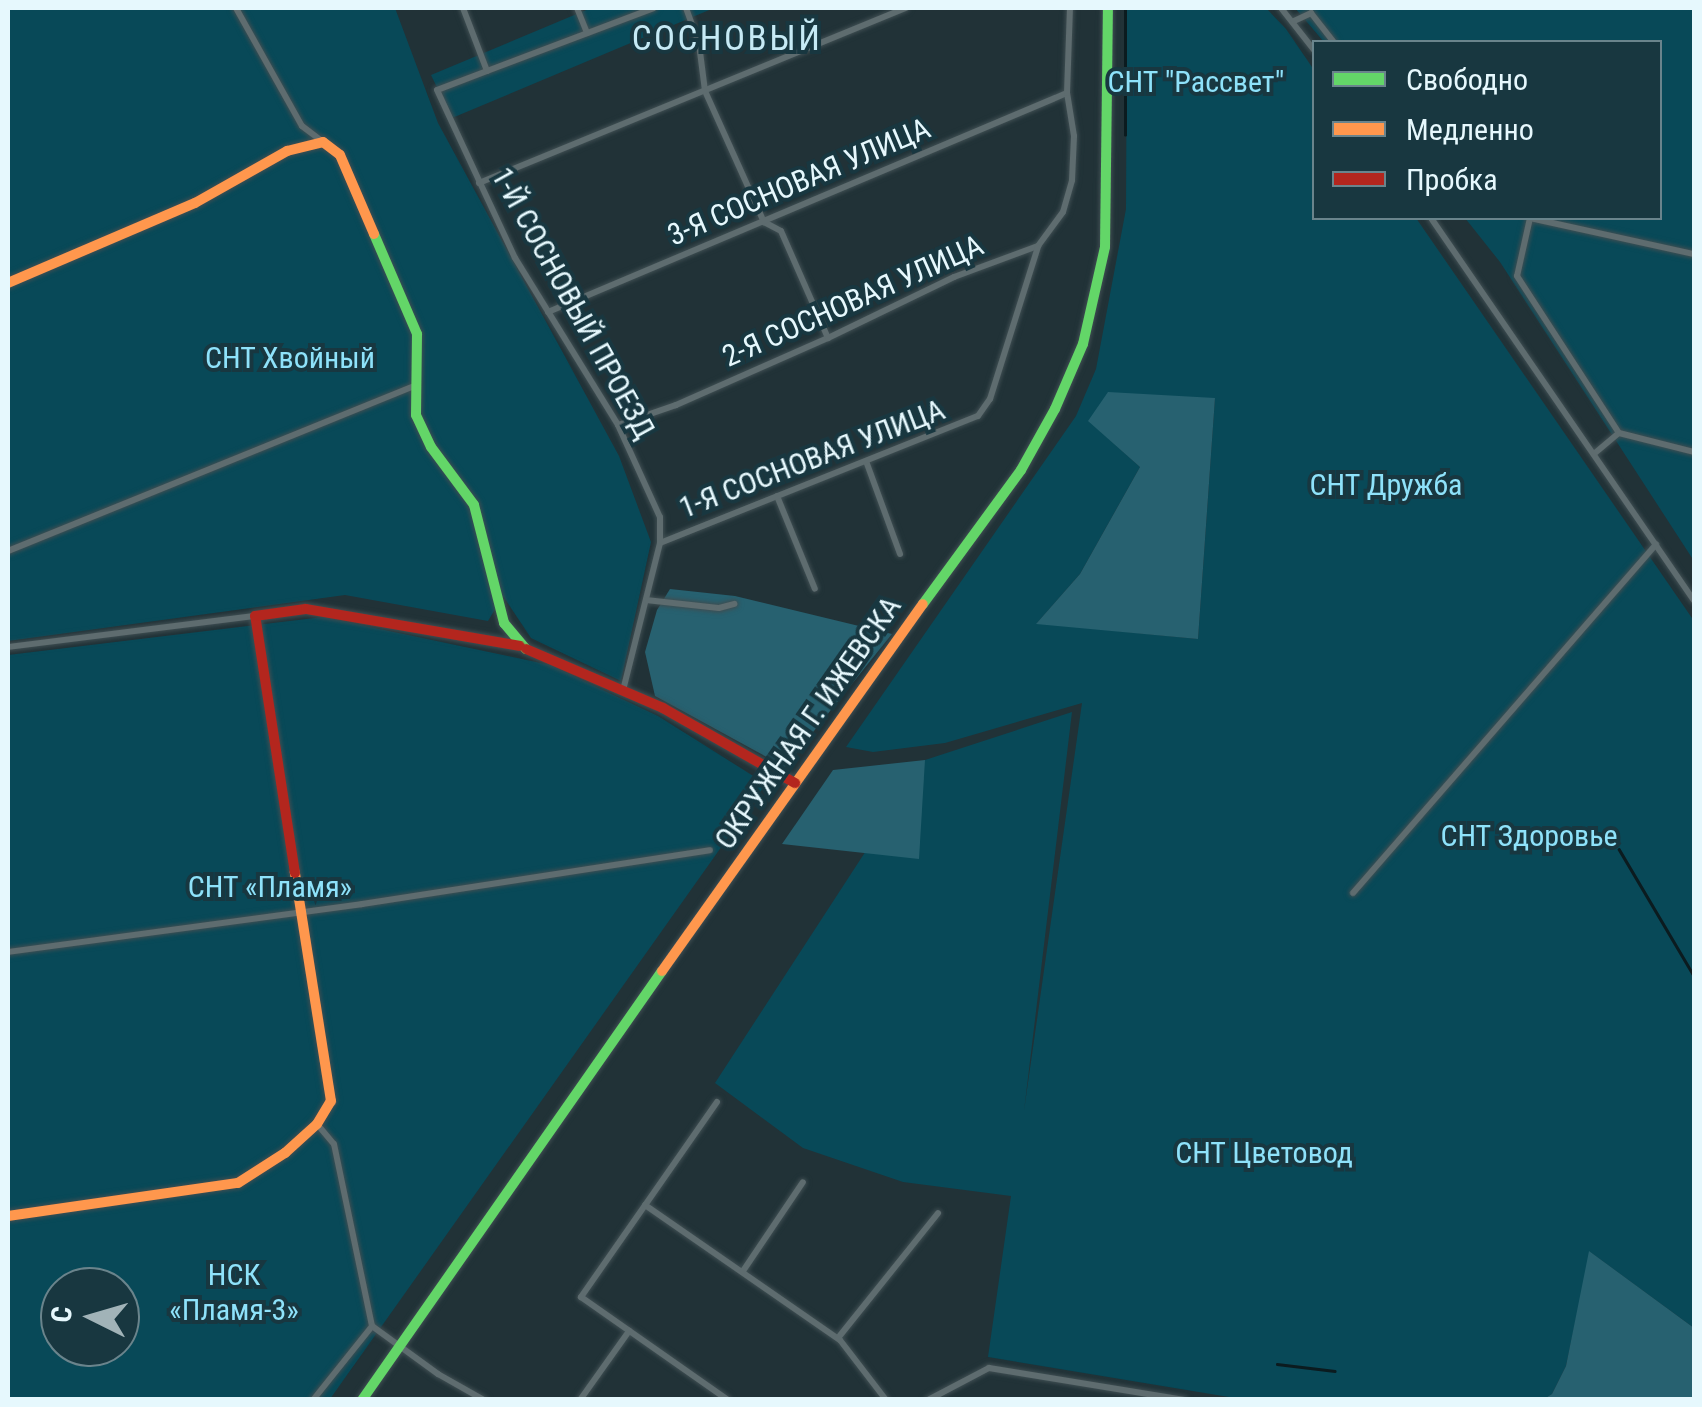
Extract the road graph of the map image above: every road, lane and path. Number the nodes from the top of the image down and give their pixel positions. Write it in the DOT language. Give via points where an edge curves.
graph roads {
  1 [pos="236,8"];
  2 [pos="463,8"];
  3 [pos="577,8"];
  4 [pos="654,8"];
  5 [pos="686,8"];
  6 [pos="906,8"];
  7 [pos="1070,8"];
  8 [pos="1108,8"];
  9 [pos="1281,8"];
  10 [pos="1294,21"];
  11 [pos="587,33"];
  12 [pos="1332,40"];
  13 [pos="1312,47"];
  14 [pos="487,71"];
  15 [pos="705,91"];
  16 [pos="1067,93"];
  17 [pos="323,142"];
  18 [pos="480,184"];
  19 [pos="1432,220"];
  20 [pos="1530,220"];
  21 [pos="1539,220"];
  22 [pos="764,222"];
  23 [pos="1038,246"];
  24 [pos="1694,254"];
  25 [pos="8,283"];
  26 [pos="548,312"];
  27 [pos="828,338"];
  28 [pos="414,386"];
  29 [pos="618,425"];
  30 [pos="1619,434"];
  31 [pos="1694,452"];
  32 [pos="1595,453"];
  33 [pos="866,461"];
  34 [pos="777,496"];
  35 [pos="660,543"];
  36 [pos="1656,544"];
  37 [pos="8,551"];
  38 [pos="900,554"];
  39 [pos="815,589"];
  40 [pos="646,600"];
  41 [pos="1694,600"];
  42 [pos="734,604"];
  43 [pos="255,616"];
  44 [pos="521,646"];
  45 [pos="8,647"];
  46 [pos="623,690"];
  47 [pos="794,784"];
  48 [pos="710,850"];
  49 [pos="1353,893"];
  50 [pos="303,912"];
  51 [pos="8,952"];
  52 [pos="717,1102"];
  53 [pos="317,1124"];
  54 [pos="803,1182"];
  55 [pos="644,1205"];
  56 [pos="938,1213"];
  57 [pos="8,1216"];
  58 [pos="742,1271"];
  59 [pos="372,1326"];
  60 [pos="629,1331"];
  61 [pos="838,1338"];
  62 [pos="400,1347"];
  63 [pos="726,1399"];
  64 [pos="313,1400"];
  65 [pos="362,1400"];
  66 [pos="484,1400"];
  67 [pos="580,1400"];
  68 [pos="886,1400"];
  69 [pos="928,1400"];
  70 [pos="1184,1400"];
  1 -- 17 [label="street" via="302,126"];
  2 -- 14 [label="street"];
  3 -- 11 [label="street"];
  4 -- 11 [label="street"];
  5 -- 15 [label="street"];
  6 -- 15 [label="street"];
  7 -- 16 [label="street"];
  8 -- 47 [label="street, ОКРУЖНАЯ Г. ИЖЕВСКА" via="1105,247 1084,344 1021,470"];
  9 -- 10 [label="street"];
  10 -- 12 [label="street" via="1311,12"];
  10 -- 13 [label="street"];
  11 -- 14 [label="street"];
  14 -- 18 [label="street, 1-Й СОСНОВЫЙ ПРОЕЗД" via="436,90"];
  15 -- 18 [label="street"];
  15 -- 22 [label="street"];
  16 -- 22 [label="street, 3-Я СОСНОВАЯ УЛИЦА"];
  16 -- 23 [label="street" via="1072,180 1062,212"];
  17 -- 25 [label="street" via="287,151 195,203"];
  17 -- 28 [label="street" via="340,155 416,334"];
  18 -- 26 [label="street, 1-Й СОСНОВЫЙ ПРОЕЗД"];
  19 -- 32 [label="street"];
  20 -- 30 [label="street" via="1517,276"];
  21 -- 24 [label="street"];
  22 -- 26 [label="street, 3-Я СОСНОВАЯ УЛИЦА"];
  22 -- 27 [label="street" via="781,231"];
  23 -- 27 [label="street, 2-Я СОСНОВАЯ УЛИЦА" via="954,276"];
  23 -- 33 [label="street, 1-Я СОСНОВАЯ УЛИЦА" via="986,408 969,422"];
  26 -- 29 [label="street, 1-Й СОСНОВЫЙ ПРОЕЗД"];
  27 -- 29 [label="street, 2-Я СОСНОВАЯ УЛИЦА"];
  28 -- 37 [label="street"];
  28 -- 44 [label="street" via="416,415 431,447 474,505 504,623"];
  29 -- 35 [label="street, 1-Й СОСНОВЫЙ ПРОЕЗД" via="656,505"];
  30 -- 31 [label="street"];
  30 -- 32 [label="street"];
  32 -- 36 [label="street"];
  33 -- 34 [label="street, 1-Я СОСНОВАЯ УЛИЦА"];
  33 -- 38 [label="street"];
  34 -- 35 [label="street, 1-Я СОСНОВАЯ УЛИЦА"];
  34 -- 39 [label="street"];
  35 -- 40 [label="street"];
  36 -- 41 [label="street"];
  36 -- 49 [label="street"];
  40 -- 42 [label="street"];
  40 -- 46 [label="street"];
  43 -- 44 [label="street" via="306,610"];
  43 -- 45 [label="street"];
  43 -- 50 [label="street"];
  44 -- 46 [label="street"];
  46 -- 47 [label="street"];
  47 -- 62 [label="street, ОКРУЖНАЯ Г. ИЖЕВСКА"];
  48 -- 50 [label="street"];
  50 -- 51 [label="street"];
  50 -- 53 [label="street" via="332,1101"];
  52 -- 55 [label="street"];
  53 -- 57 [label="street" via="238,1183"];
  53 -- 59 [label="street" via="334,1144"];
  54 -- 58 [label="street"];
  55 -- 58 [label="street"];
  55 -- 60 [label="street" via="581,1297"];
  56 -- 61 [label="street"];
  58 -- 61 [label="street"];
  59 -- 62 [label="street"];
  59 -- 64 [label="street"];
  60 -- 63 [label="street"];
  60 -- 67 [label="street"];
  61 -- 68 [label="street"];
  62 -- 65 [label="street, ОКРУЖНАЯ Г. ИЖЕВСКА"];
  62 -- 66 [label="street"];
  69 -- 70 [label="street" via="989,1368"];
}
